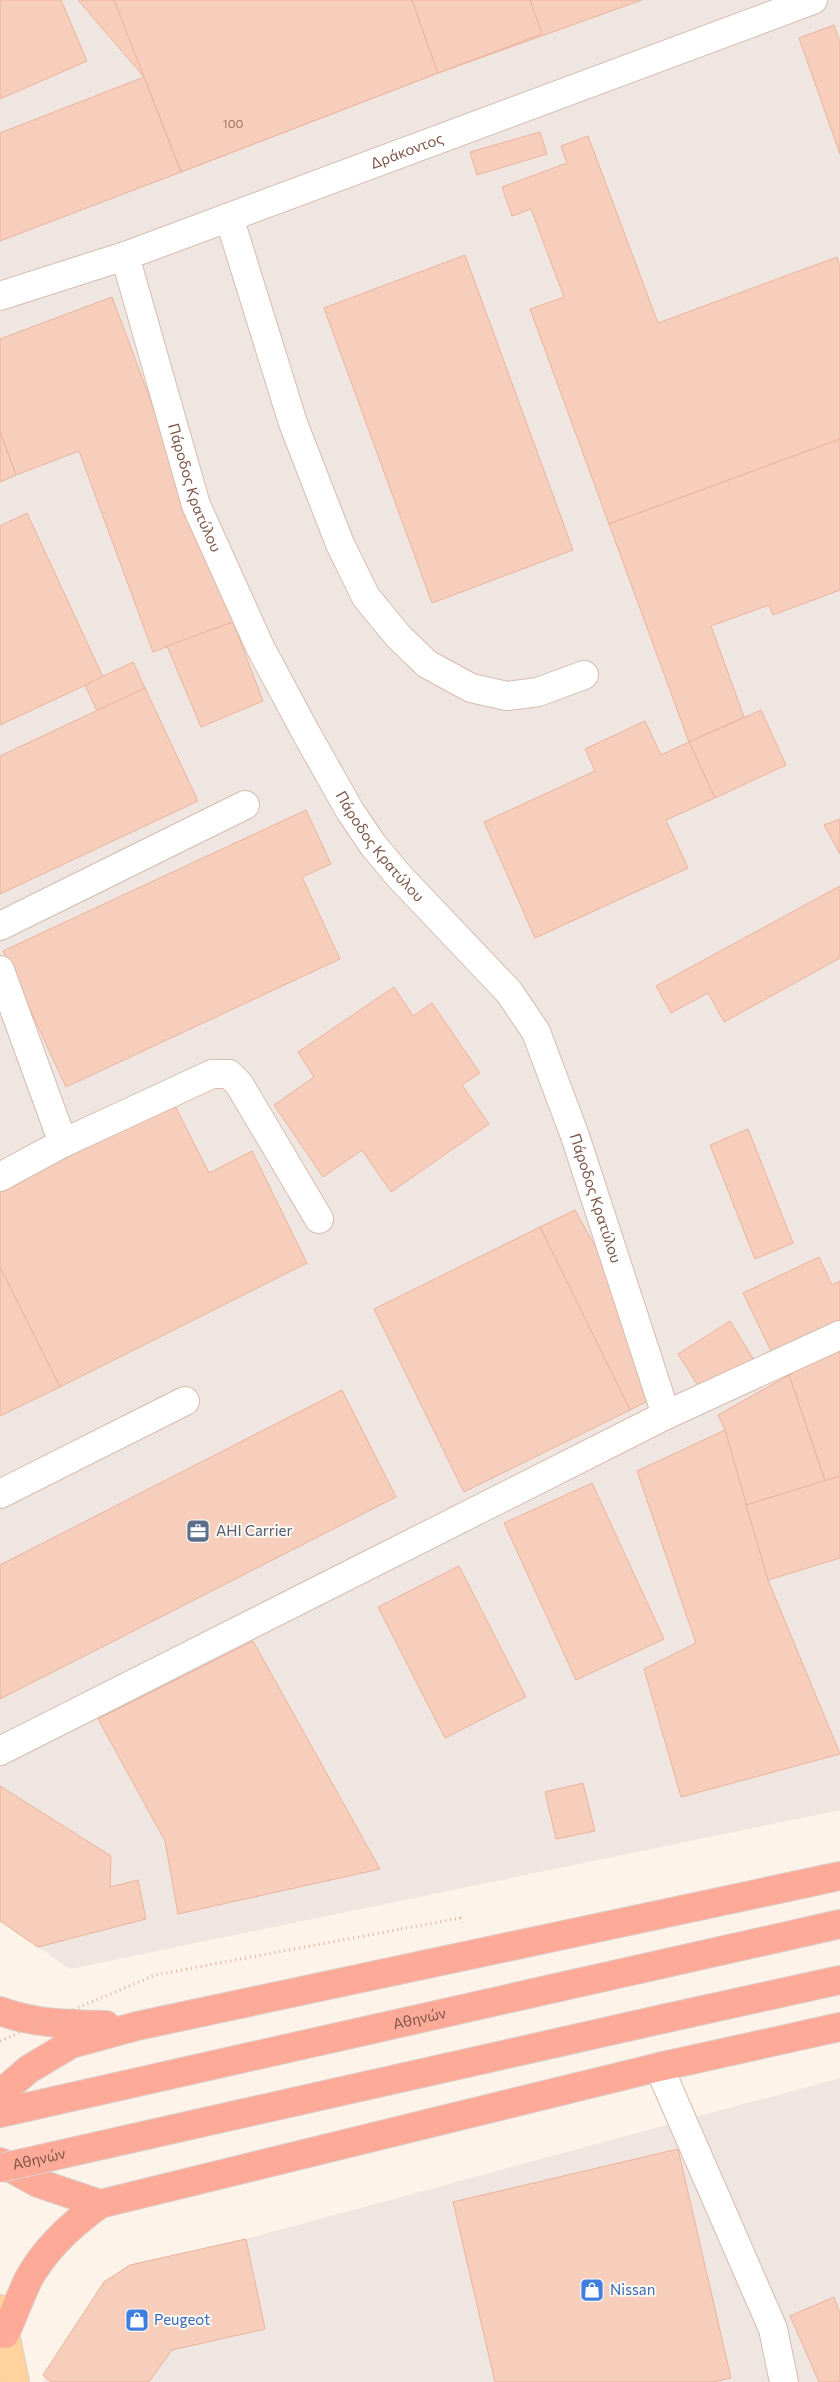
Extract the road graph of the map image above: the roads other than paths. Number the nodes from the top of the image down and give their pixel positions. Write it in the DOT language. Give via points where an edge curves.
graph roads {
  1 [pos="813,0"];
  2 [pos="229,217"];
  3 [pos="125,256"];
  4 [pos="0,296"];
  5 [pos="584,675"];
  6 [pos="245,805"];
  7 [pos="0,926"];
  8 [pos="0,970"];
  9 [pos="63,1142"];
  10 [pos="0,1177"];
  11 [pos="319,1219"];
  12 [pos="840,1336"];
  13 [pos="186,1400"];
  14 [pos="666,1415"];
  15 [pos="0,1494"];
  16 [pos="0,1751"];
  17 [pos="840,1876"];
  18 [pos="840,1924"];
  19 [pos="840,1980"];
  20 [pos="0,2012"];
  21 [pos="137,2026"];
  22 [pos="840,2027"];
  23 [pos="660,2067"];
  24 [pos="0,2094"];
  25 [pos="0,2113"];
  26 [pos="0,2162"];
  27 [pos="0,2168"];
  28 [pos="100,2204"];
  29 [pos="3,2321"];
  30 [pos="15,2382"];
  31 [pos="784,2382"];
  1 -- 2 [label="street, Δράκοντος"];
  2 -- 3 [label="street, Δράκοντος"];
  2 -- 5 [label="street" via="293,423 340,544 366,597 398,636 427,664 471,688 508,696 538,692"];
  3 -- 4 [label="street, Δράκοντος"];
  3 -- 14 [label="street, Πάροδος Κρατύλου" via="196,505 260,647 350,811 373,845 509,992 536,1032 574,1136"];
  6 -- 7 [label="street"];
  8 -- 9 [label="street"];
  9 -- 10 [label="street"];
  9 -- 11 [label="street" via="212,1074 229,1074 239,1084"];
  12 -- 14 [label="street"];
  13 -- 15 [label="street"];
  14 -- 16 [label="street"];
  17 -- 21 [label="highway"];
  18 -- 25 [label="highway, Αθηνών"];
  19 -- 27 [label="highway, Αθηνών, bridge"];
  20 -- 21 [label="highway" via="60,2024"];
  21 -- 24 [label="highway" via="71,2044 29,2069"];
  22 -- 23 [label="highway"];
  23 -- 28 [label="highway"];
  23 -- 31 [label="street" via="773,2329"];
  26 -- 28 [label="highway" via="38,2183"];
  28 -- 29 [label="highway" via="74,2223 49,2249"];
  29 -- 30 [label="main road"];
}
